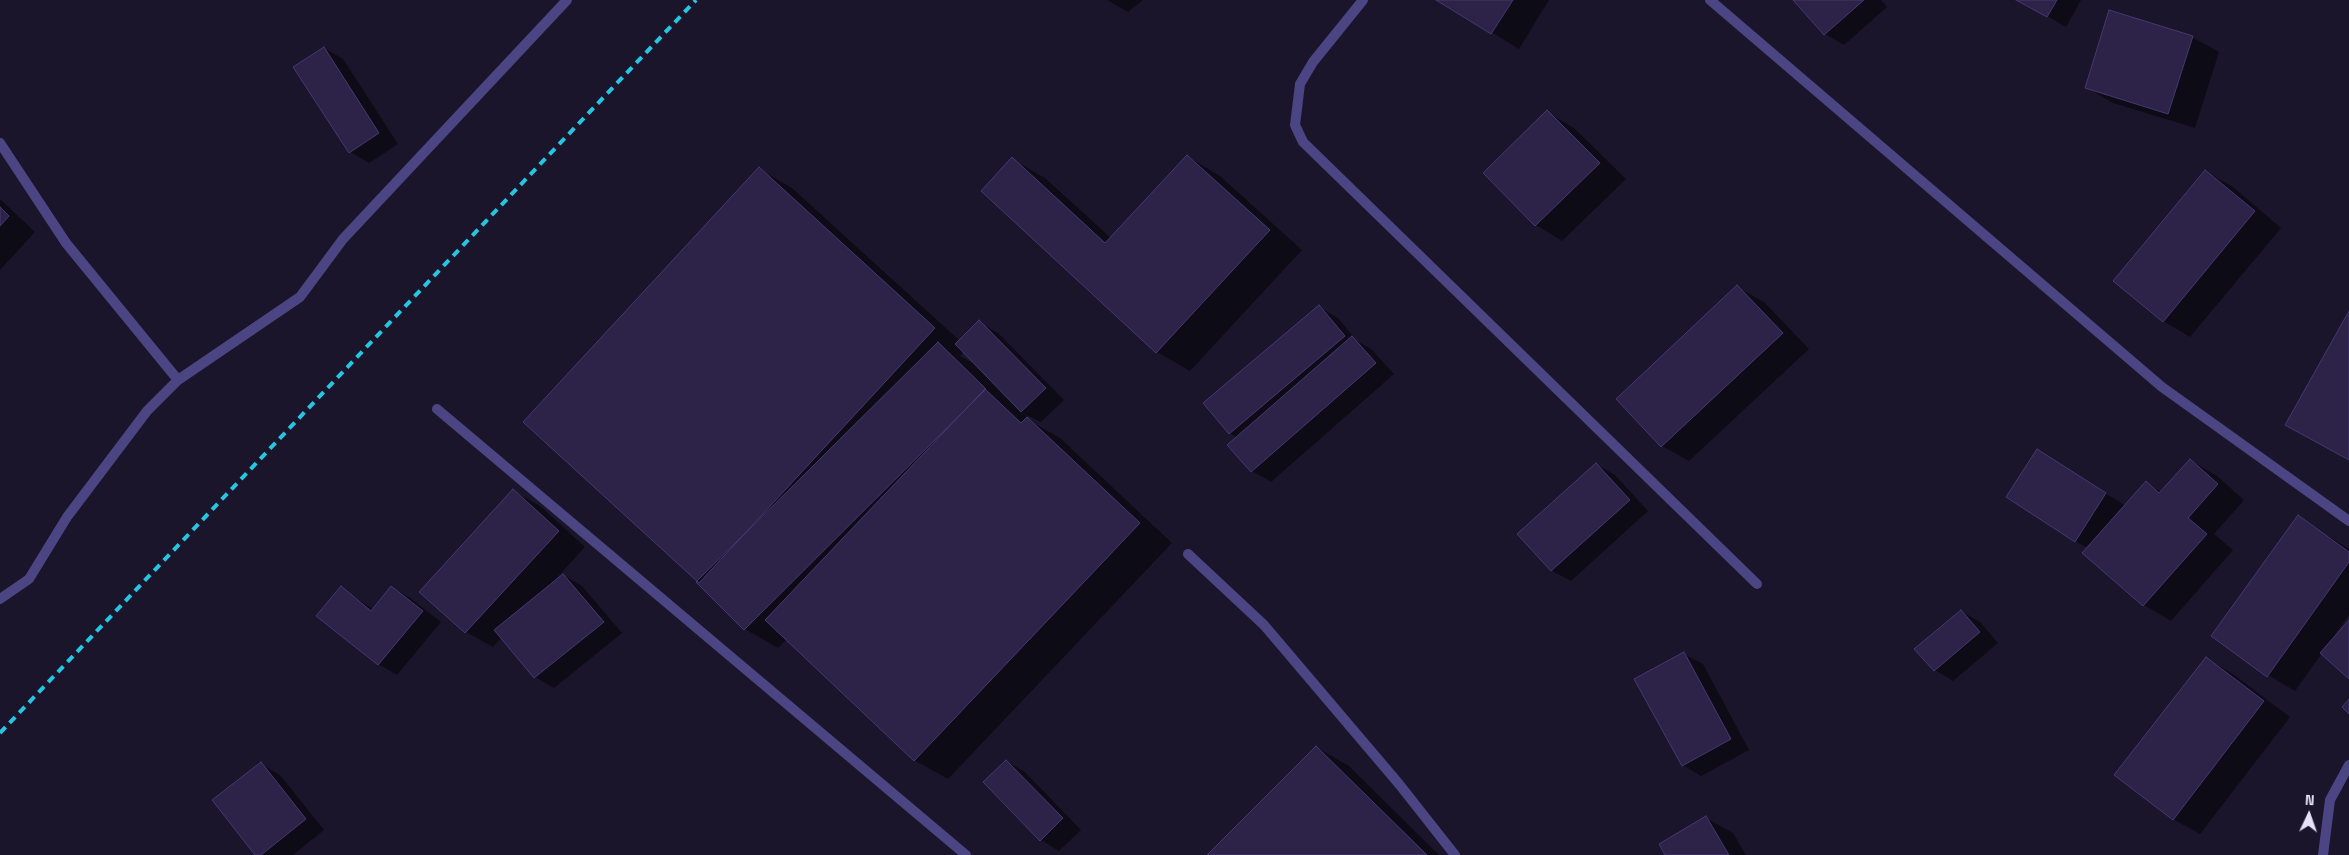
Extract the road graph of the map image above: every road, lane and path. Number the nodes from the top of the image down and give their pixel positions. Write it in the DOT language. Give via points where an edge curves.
graph roads {
  1 [pos="566,0"];
  2 [pos="1363,0"];
  3 [pos="1710,0"];
  4 [pos="0,143"];
  5 [pos="178,380"];
  6 [pos="437,409"];
  7 [pos="2349,521"];
  8 [pos="1188,554"];
  9 [pos="1757,584"];
  10 [pos="0,599"];
  11 [pos="2349,765"];
  12 [pos="966,855"];
  13 [pos="1455,855"];
  14 [pos="2323,855"];
  1 -- 5 [label="street" via="343,239 300,297"];
  2 -- 9 [label="street" via="1313,62 1300,84 1295,125 1303,142"];
  3 -- 7 [label="street" via="2162,387"];
  4 -- 5 [label="street" via="66,243"];
  5 -- 10 [label="street" via="148,411 67,517 29,579"];
  6 -- 12 [label="street"];
  8 -- 13 [label="street" via="1264,625"];
  11 -- 14 [label="street" via="2330,800"];
}
